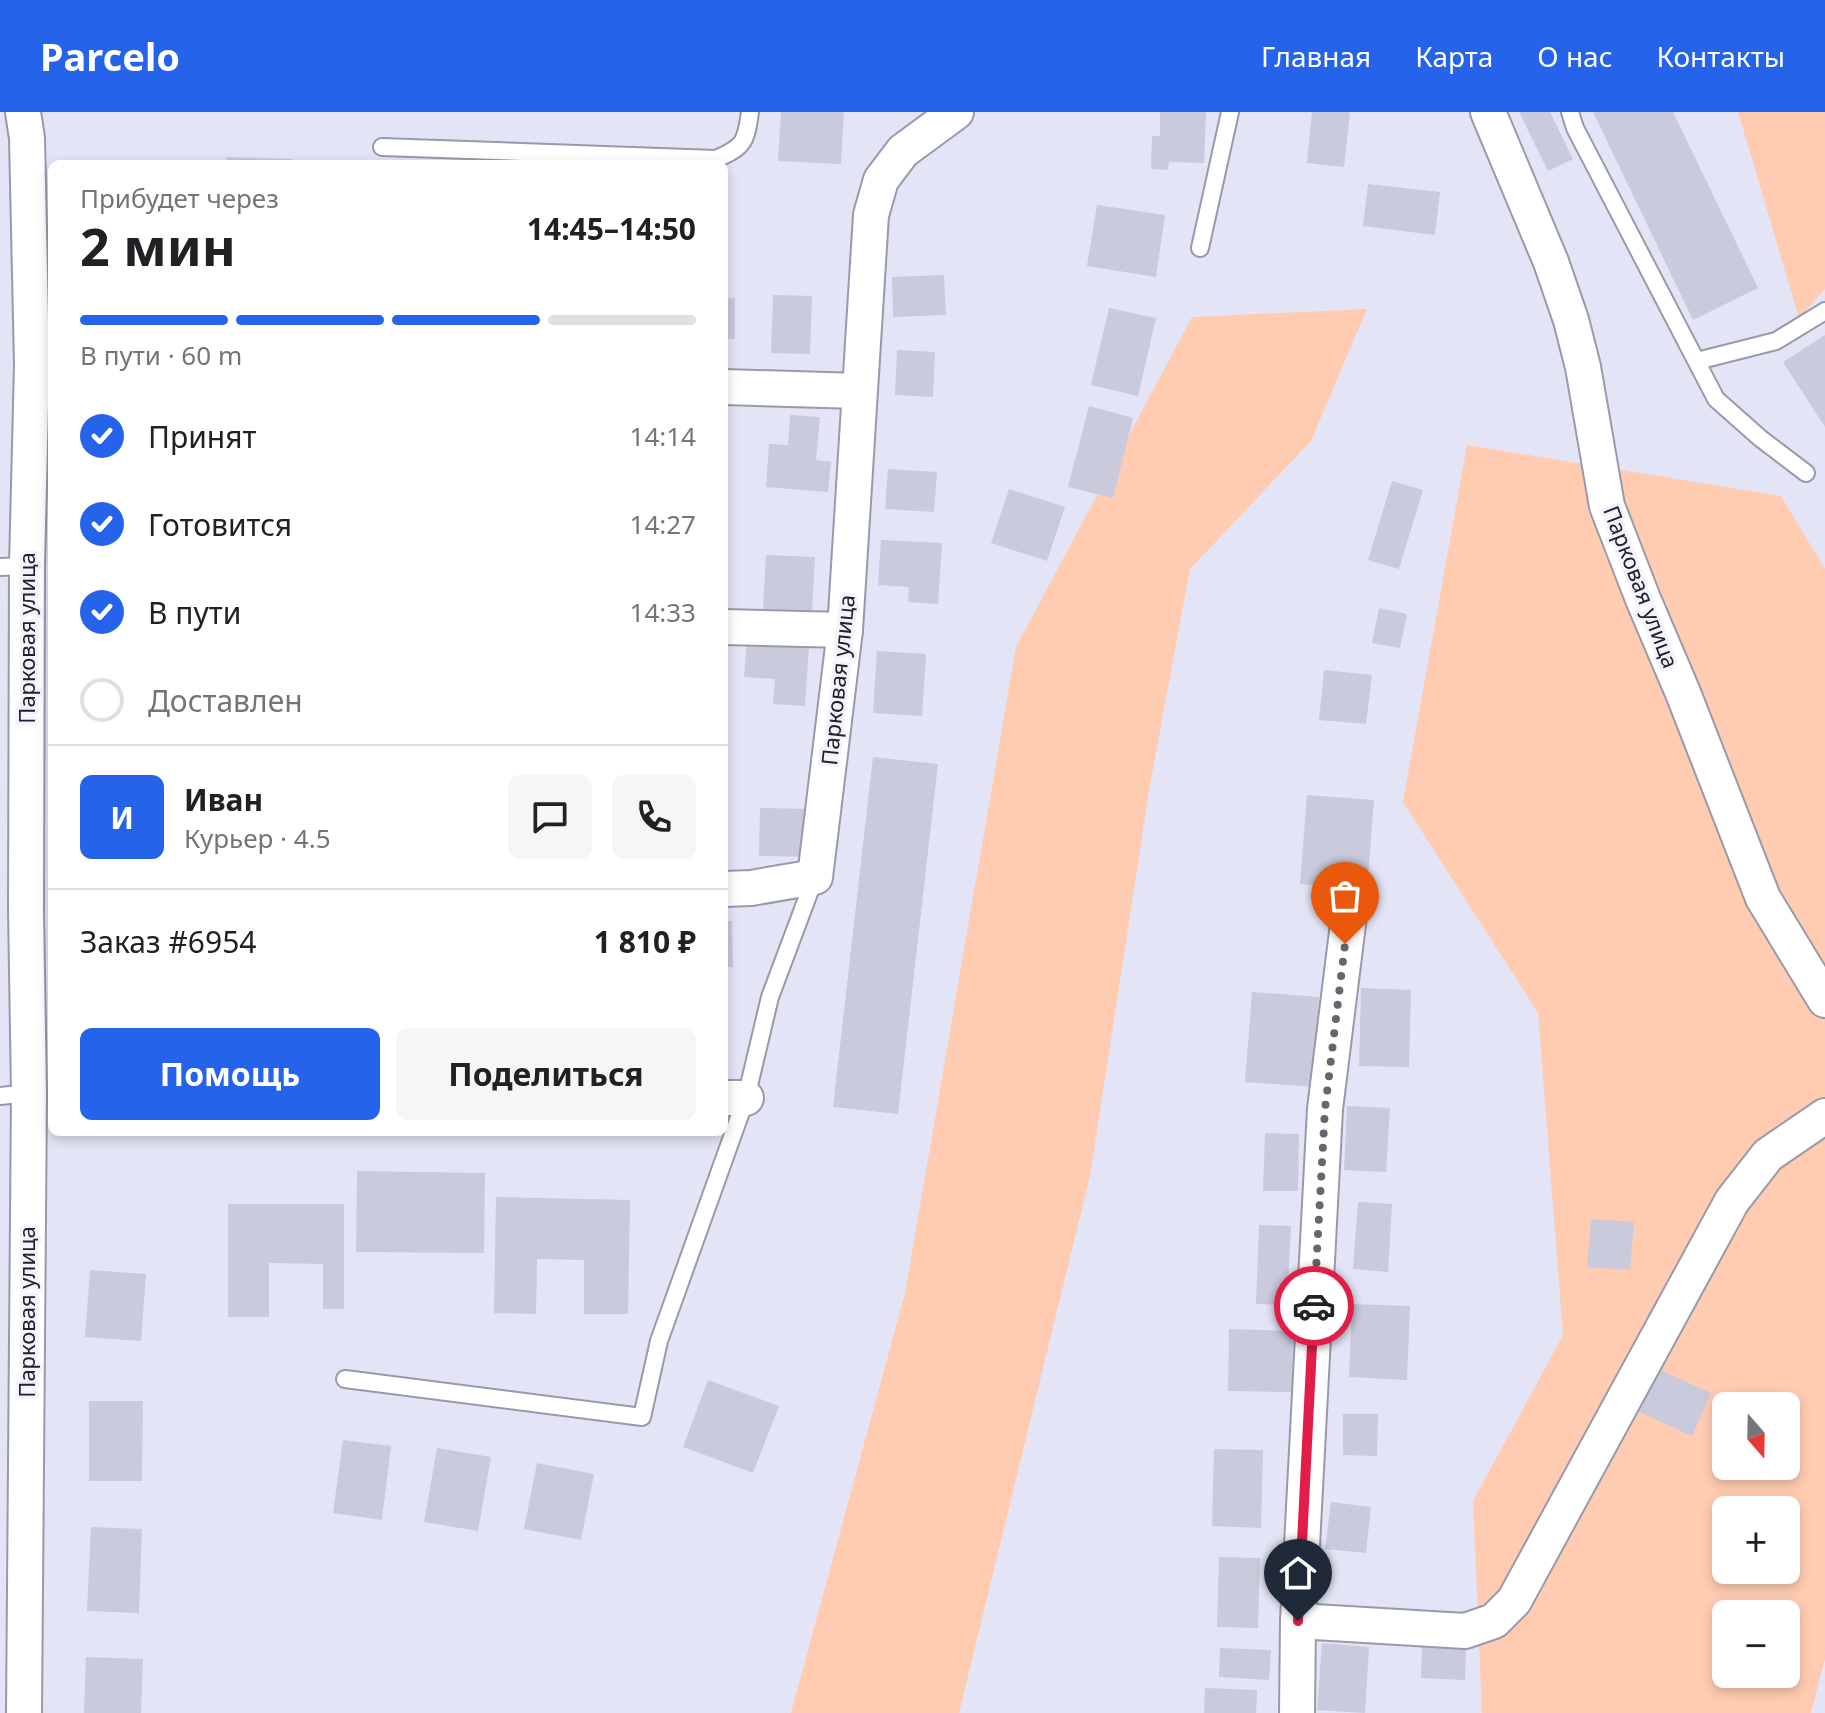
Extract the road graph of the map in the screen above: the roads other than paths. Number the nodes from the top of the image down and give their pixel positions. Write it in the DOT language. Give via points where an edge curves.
graph roads {
  1 [pos="23,112"];
  2 [pos="750,112"];
  3 [pos="956,112"];
  4 [pos="1230,112"];
  5 [pos="1488,112"];
  6 [pos="1570,112"];
  7 [pos="382,147"];
  8 [pos="1200,248"];
  9 [pos="1825,311"];
  10 [pos="1697,361"];
  11 [pos="42,365"];
  12 [pos="728,387"];
  13 [pos="859,391"];
  14 [pos="1806,473"];
  15 [pos="14,566"];
  16 [pos="728,627"];
  17 [pos="845,630"];
  18 [pos="815,877"];
  19 [pos="728,889"];
  20 [pos="26,912"];
  21 [pos="1349,916"];
  22 [pos="1825,1000"];
  23 [pos="27,1094"];
  24 [pos="735,1098"];
  25 [pos="1825,1116"];
  26 [pos="728,1120"];
  27 [pos="723,1136"];
  28 [pos="345,1379"];
  29 [pos="1298,1621"];
  30 [pos="24,1713"];
  31 [pos="1297,1713"];
  1 -- 11 [label="street, Парковая улица"];
  2 -- 7 [label="lane" via="747,137 736,151 716,159"];
  3 -- 13 [label="street, Парковая улица" via="903,151 881,180 871,215"];
  4 -- 8 [label="lane"];
  5 -- 22 [label="street, Парковая улица" via="1571,320 1607,506 1763,898"];
  6 -- 10 [label="lane"];
  9 -- 10 [label="lane" via="1776,341"];
  10 -- 14 [label="lane" via="1716,399"];
  11 -- 15 [label="street, Парковая улица"];
  12 -- 13 [label="street"];
  13 -- 17 [label="street, Парковая улица"];
  15 -- 20 [label="street, Парковая улица"];
  16 -- 17 [label="street"];
  17 -- 18 [label="street, Парковая улица"];
  18 -- 19 [label="street"];
  18 -- 24 [label="lane"];
  20 -- 23 [label="street, Парковая улица"];
  21 -- 29 [label="street" via="1325,1109"];
  23 -- 30 [label="street, Парковая улица"];
  24 -- 26 [label="lane"];
  25 -- 29 [label="street" via="1768,1155 1732,1201 1514,1601 1494,1621 1465,1631"];
  27 -- 28 [label="lane" via="659,1341 642,1417"];
  29 -- 31 [label="street"];
}
